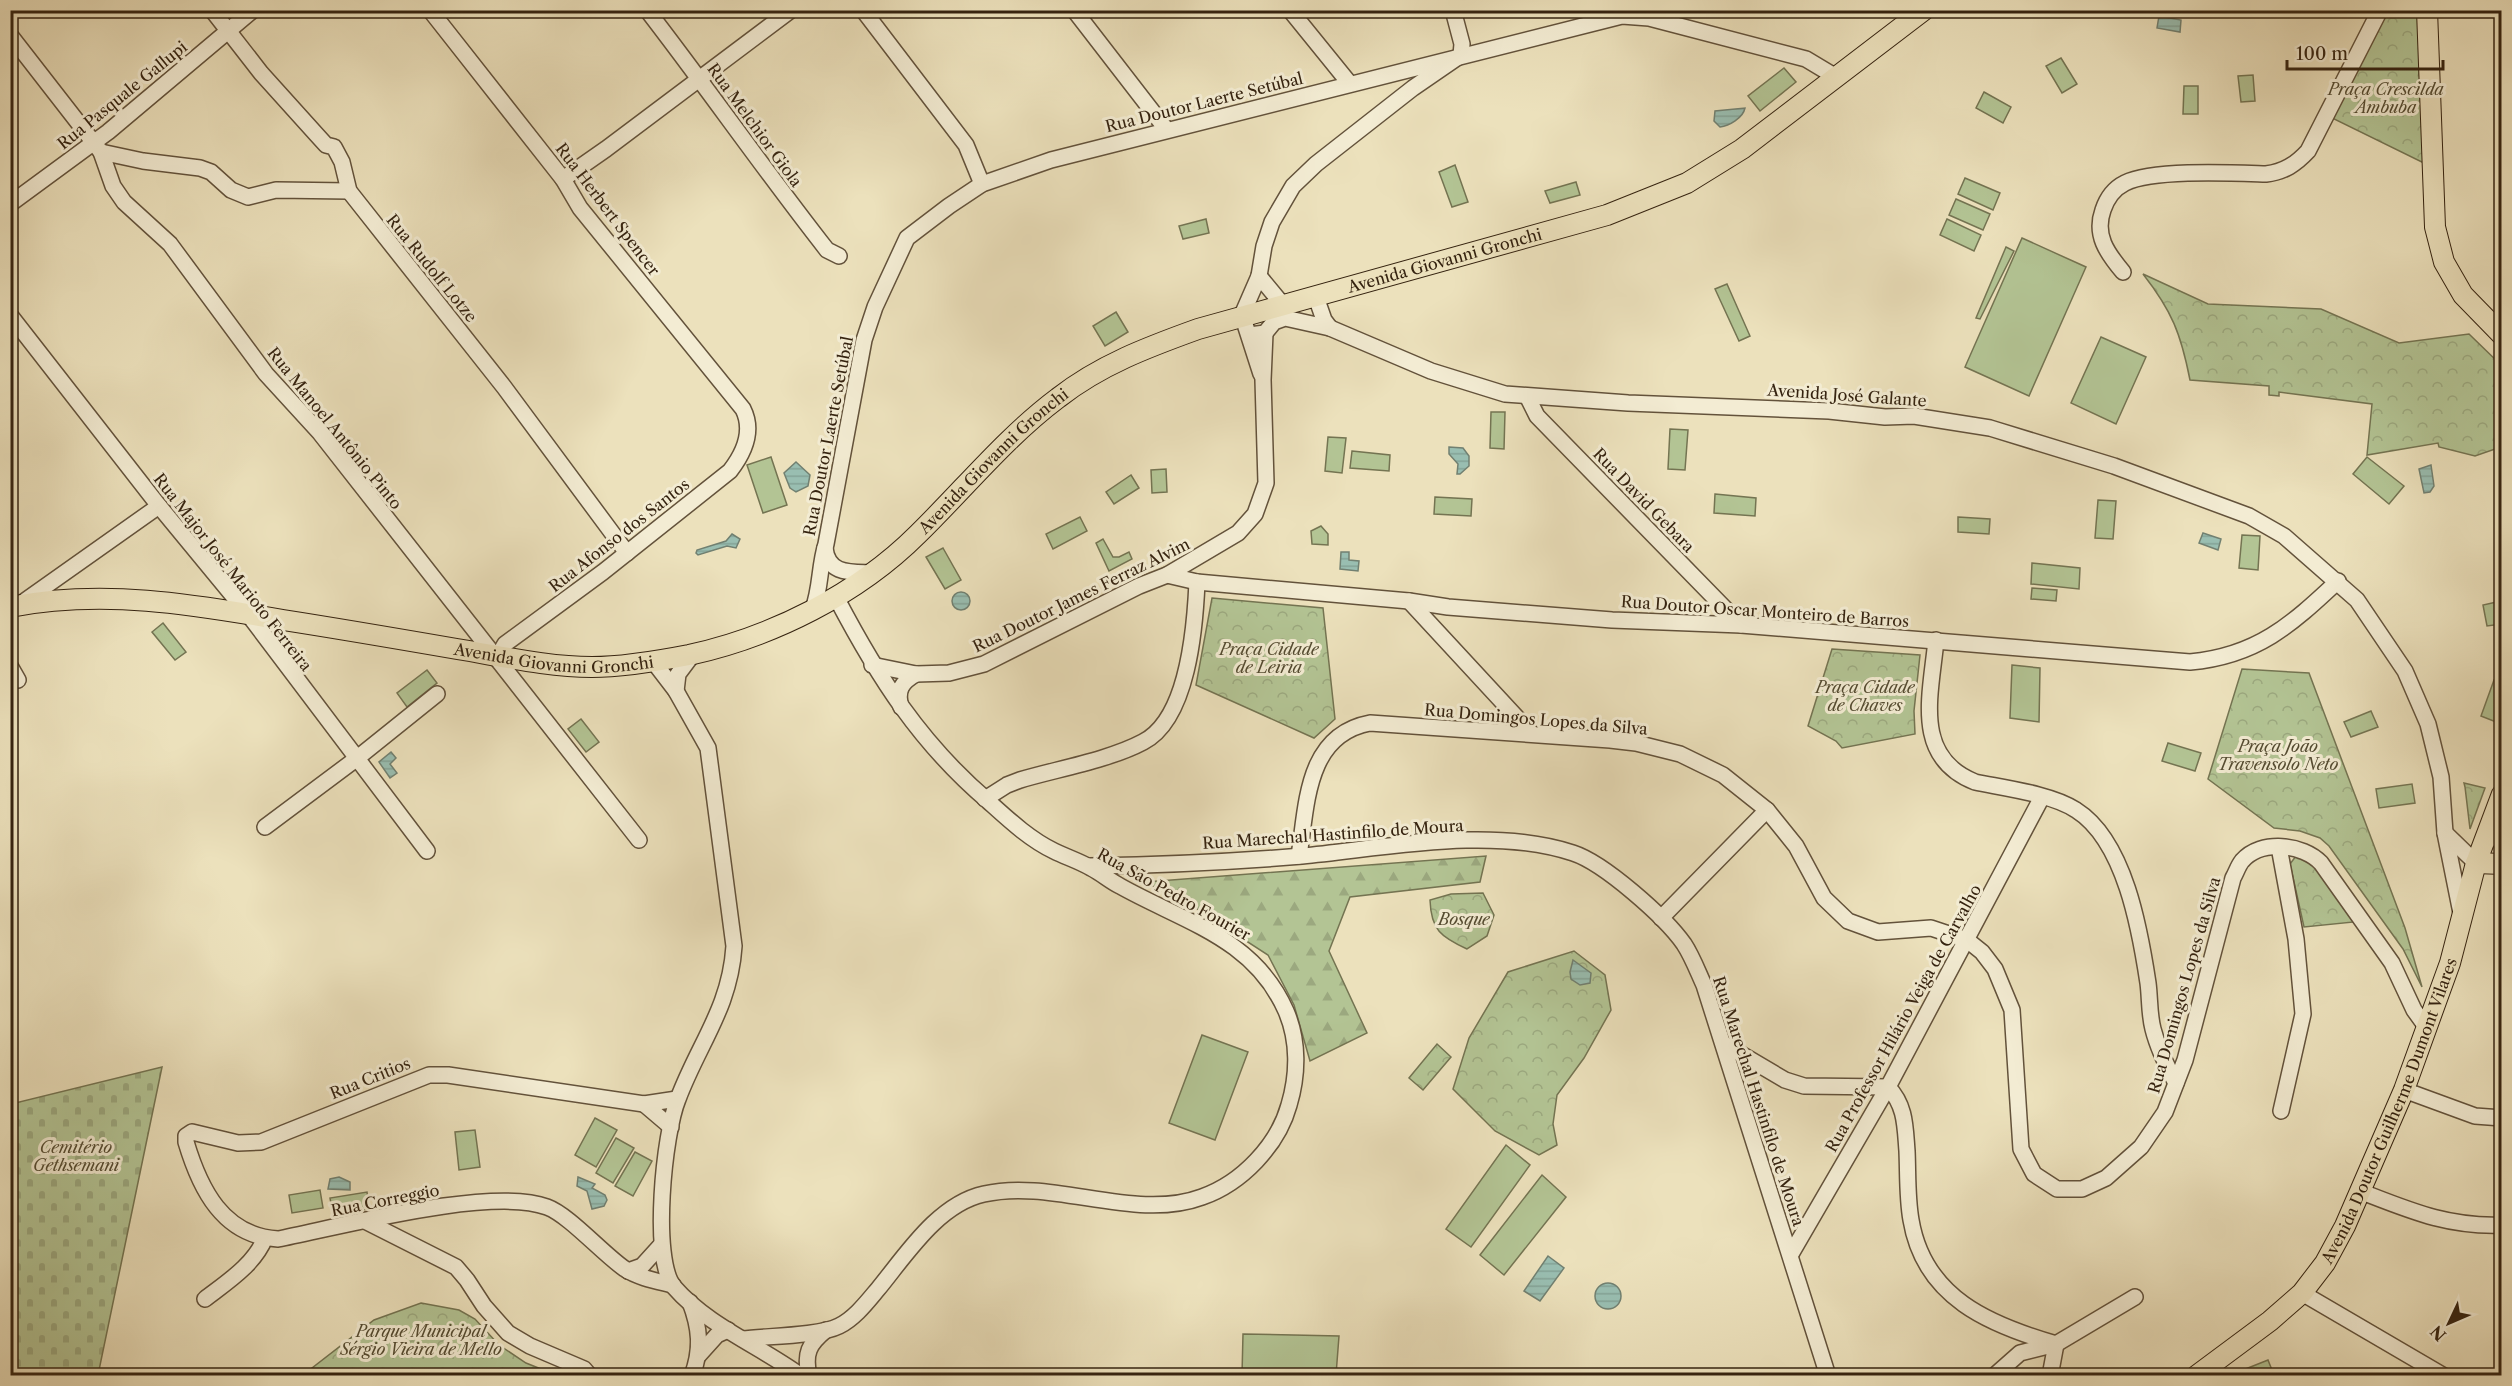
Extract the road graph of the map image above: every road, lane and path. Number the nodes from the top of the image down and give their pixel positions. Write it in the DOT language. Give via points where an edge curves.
graph roads {
  1 [pos="212,10"];
  2 [pos="254,10"];
  3 [pos="430,10"];
  4 [pos="647,10"];
  5 [pos="791,10"];
  6 [pos="863,10"];
  7 [pos="1074,10"];
  8 [pos="1290,10"];
  9 [pos="1453,10"];
  10 [pos="1924,10"];
  11 [pos="2380,10"];
  12 [pos="2427,10"];
  13 [pos="1624,13"];
  14 [pos="228,31"];
  15 [pos="10,34"];
  16 [pos="1461,56"];
  17 [pos="1836,77"];
  18 [pos="700,79"];
  19 [pos="1350,84"];
  20 [pos="1166,129"];
  21 [pos="97,148"];
  22 [pos="563,179"];
  23 [pos="982,184"];
  24 [pos="349,191"];
  25 [pos="10,204"];
  26 [pos="839,255"];
  27 [pos="2123,272"];
  28 [pos="1259,276"];
  29 [pos="1316,297"];
  30 [pos="1283,305"];
  31 [pos="10,315"];
  32 [pos="1242,315"];
  33 [pos="1330,327"];
  34 [pos="1258,334"];
  35 [pos="2502,335"];
  36 [pos="1527,396"];
  37 [pos="748,432"];
  38 [pos="159,506"];
  39 [pos="826,546"];
  40 [pos="627,553"];
  41 [pos="873,573"];
  42 [pos="1167,575"];
  43 [pos="2338,581"];
  44 [pos="1197,582"];
  45 [pos="837,599"];
  46 [pos="1409,601"];
  47 [pos="13,604"];
  48 [pos="813,609"];
  49 [pos="248,614"];
  50 [pos="1741,625"];
  51 [pos="1936,640"];
  52 [pos="693,654"];
  53 [pos="495,655"];
  54 [pos="653,661"];
  55 [pos="872,665"];
  56 [pos="10,666"];
  57 [pos="916,674"];
  58 [pos="18,680"];
  59 [pos="676,691"];
  60 [pos="437,694"];
  61 [pos="903,711"];
  62 [pos="1532,734"];
  63 [pos="356,759"];
  64 [pos="2502,794"];
  65 [pos="2042,797"];
  66 [pos="985,799"];
  67 [pos="1767,810"];
  68 [pos="2490,826"];
  69 [pos="265,827"];
  70 [pos="2445,833"];
  71 [pos="639,840"];
  72 [pos="2502,845"];
  73 [pos="2279,847"];
  74 [pos="427,852"];
  75 [pos="1299,856"];
  76 [pos="2476,863"];
  77 [pos="2502,864"];
  78 [pos="1089,866"];
  79 [pos="1142,866"];
  80 [pos="1133,892"];
  81 [pos="2462,915"];
  82 [pos="1661,918"];
  83 [pos="1967,940"];
  84 [pos="2427,1028"];
  85 [pos="1724,1044"];
  86 [pos="2176,1083"];
  87 [pos="1888,1087"];
  88 [pos="2404,1090"];
  89 [pos="677,1099"];
  90 [pos="644,1104"];
  91 [pos="2281,1111"];
  92 [pos="2502,1118"];
  93 [pos="670,1127"];
  94 [pos="186,1136"];
  95 [pos="2362,1192"];
  96 [pos="367,1222"];
  97 [pos="2502,1226"];
  98 [pos="265,1238"];
  99 [pos="661,1245"];
  100 [pos="1791,1254"];
  101 [pos="628,1271"];
  102 [pos="673,1285"];
  103 [pos="2302,1293"];
  104 [pos="2136,1297"];
  105 [pos="205,1299"];
  106 [pos="690,1302"];
  107 [pos="728,1330"];
  108 [pos="826,1330"];
  109 [pos="743,1339"];
  110 [pos="2056,1344"];
  111 [pos="699,1355"];
  112 [pos="590,1376"];
  113 [pos="692,1376"];
  114 [pos="801,1376"];
  115 [pos="809,1376"];
  116 [pos="1828,1376"];
  117 [pos="1994,1376"];
  118 [pos="2050,1376"];
  119 [pos="2196,1376"];
  120 [pos="2444,1376"];
  1 -- 14 [label="street, Rua Rudolf Lotze"];
  2 -- 14 [label="street, Rua Pasquale Gallupi"];
  3 -- 22 [label="street, Rua Herbert Spencer"];
  4 -- 18 [label="street, Rua Melchior Giola"];
  5 -- 18 [label="street"];
  6 -- 23 [label="street" via="966,144"];
  7 -- 20 [label="street"];
  8 -- 19 [label="street"];
  9 -- 16 [label="street" via="1462,44"];
  10 -- 17 [label="main road, Avenida Giovanni Gronchi"];
  11 -- 27 [label="street" via="2308,151 2292,165 2279,173 2147,177 2127,182 2108,197 2099,234"];
  12 -- 35 [label="main road" via="2435,227 2444,262 2463,295"];
  13 -- 16 [label="street, Rua Doutor Laerte Setúbal"];
  13 -- 17 [label="street, Rua Doutor Laerte Setúbal" via="1806,59"];
  14 -- 21 [label="street, Rua Pasquale Gallupi"];
  14 -- 24 [label="street, Rua Rudolf Lotze" via="326,145 334,147"];
  15 -- 21 [label="street, Rua Manoel Antônio Pinto"];
  16 -- 19 [label="street, Rua Doutor Laerte Setúbal"];
  16 -- 28 [label="street" via="1413,88 1293,186 1272,222"];
  17 -- 29 [label="main road, Avenida Giovanni Gronchi" via="1743,149 1687,183 1607,215"];
  18 -- 22 [label="street"];
  18 -- 26 [label="street, Rua Melchior Giola" via="757,161 827,250"];
  19 -- 20 [label="street, Rua Doutor Laerte Setúbal"];
  20 -- 23 [label="street, Rua Doutor Laerte Setúbal" via="1051,160"];
  21 -- 24 [label="street" via="143,161 200,168 240,195 276,190"];
  21 -- 25 [label="street, Rua Pasquale Gallupi"];
  21 -- 53 [label="street, Rua Manoel Antônio Pinto" via="124,202 170,244 266,374 320,433"];
  22 -- 37 [label="street, Rua Herbert Spencer" via="580,208 742,409"];
  23 -- 39 [label="street, Rua Doutor Laerte Setúbal" via="907,238 890,270 864,340"];
  24 -- 40 [label="street, Rua Rudolf Lotze" via="504,387"];
  28 -- 30 [label="street"];
  28 -- 32 [label="street"];
  29 -- 30 [label="main road, Avenida Giovanni Gronchi"];
  29 -- 33 [label="street"];
  30 -- 32 [label="main road, Avenida Giovanni Gronchi"];
  31 -- 38 [label="street, Rua Major José Marioto Ferreira"];
  32 -- 34 [label="street"];
  32 -- 41 [label="main road, Avenida Giovanni Gronchi" via="1140,350 1099,370 1057,398"];
  33 -- 34 [label="street, Avenida José Galante" via="1285,318"];
  33 -- 36 [label="street, Avenida José Galante" via="1431,371 1491,391"];
  34 -- 42 [label="street, Rua Doutor James Ferraz Alvim" via="1266,483 1255,514 1238,533"];
  36 -- 43 [label="street, Avenida José Galante" via="1914,416 1990,428 2105,463 2249,516 2284,536"];
  36 -- 50 [label="street, Rua David Gebara" via="1537,416"];
  37 -- 40 [label="street, Rua Afonso dos Santos" via="741,456 730,471"];
  38 -- 47 [label="street"];
  38 -- 49 [label="street, Rua Major José Marioto Ferreira"];
  39 -- 41 [label="street, Rua Doutor Laerte Setúbal" via="829,564 837,569"];
  39 -- 48 [label="street, Rua Doutor Laerte Setúbal"];
  40 -- 53 [label="street, Rua Afonso dos Santos"];
  41 -- 45 [label="main road, Avenida Giovanni Gronchi"];
  42 -- 44 [label="street, Rua Doutor Oscar Monteiro de Barros"];
  42 -- 57 [label="street, Rua Doutor James Ferraz Alvim" via="984,664 949,673"];
  43 -- 51 [label="street, Rua Doutor Oscar Monteiro de Barros" via="2296,619 2258,645 2211,660 2190,662"];
  43 -- 70 [label="street, Avenida José Galante" via="2386,639 2419,699 2441,777"];
  44 -- 46 [label="street, Rua Doutor Oscar Monteiro de Barros"];
  44 -- 66 [label="street" via="1179,695 1161,728 1143,742 1013,782"];
  45 -- 48 [label="main road, Avenida Giovanni Gronchi"];
  45 -- 55 [label="street, Rua São Pedro Fourier"];
  46 -- 50 [label="street, Rua Doutor Oscar Monteiro de Barros" via="1600,619"];
  46 -- 62 [label="street"];
  47 -- 49 [label="main road, Avenida Giovanni Gronchi" via="106,597"];
  48 -- 52 [label="main road, Avenida Giovanni Gronchi" via="758,633"];
  49 -- 53 [label="main road, Avenida Giovanni Gronchi"];
  49 -- 63 [label="street, Rua Major José Marioto Ferreira"];
  50 -- 51 [label="street, Rua Doutor Oscar Monteiro de Barros"];
  51 -- 65 [label="street" via="1930,735 1941,759 1962,777 1975,782"];
  52 -- 54 [label="main road, Avenida Giovanni Gronchi"];
  52 -- 59 [label="street" via="678,674"];
  53 -- 54 [label="main road, Avenida Giovanni Gronchi" via="533,663 593,667"];
  53 -- 71 [label="street, Rua Manoel Antônio Pinto"];
  54 -- 59 [label="street"];
  55 -- 57 [label="street, Rua Doutor James Ferraz Alvim"];
  55 -- 61 [label="street, Rua São Pedro Fourier"];
  56 -- 58 [label="street"];
  57 -- 61 [label="street" via="905,680 898,694"];
  59 -- 89 [label="street" via="708,748 734,946 726,997"];
  60 -- 63 [label="street"];
  61 -- 66 [label="street, Rua São Pedro Fourier" via="951,768"];
  62 -- 67 [label="street, Rua Domingos Lopes da Silva" via="1636,743 1680,754 1723,775"];
  62 -- 75 [label="street, Rua Domingos Lopes da Silva" via="1370,723 1350,728 1331,742 1318,762"];
  63 -- 69 [label="street"];
  63 -- 74 [label="street, Rua Major José Marioto Ferreira"];
  64 -- 68 [label="main road, Avenida Doutor Guilherme Dumont Vilares"];
  65 -- 83 [label="street, Rua Professor Hilário Veiga de Carvalho"];
  65 -- 86 [label="street" via="2063,803 2089,820 2113,856 2140,933 2152,1026"];
  66 -- 78 [label="street, Rua São Pedro Fourier" via="1051,850"];
  67 -- 82 [label="street"];
  67 -- 83 [label="street, Rua Domingos Lopes da Silva" via="1796,846 1824,898 1848,921 1878,932 1931,928"];
  68 -- 72 [label="street"];
  68 -- 76 [label="main road, Avenida Doutor Guilherme Dumont Vilares"];
  70 -- 76 [label="street"];
  70 -- 81 [label="street, Avenida José Galante"];
  73 -- 84 [label="street, Rua Domingos Lopes da Silva" via="2303,849 2321,862 2392,963"];
  73 -- 86 [label="street, Rua Domingos Lopes da Silva" via="2250,855 2233,878"];
  73 -- 91 [label="street" via="2296,939 2303,1014"];
  75 -- 79 [label="street, Rua Marechal Hastinfilo de Moura"];
  75 -- 82 [label="street, Rua Marechal Hastinfilo de Moura" via="1440,843 1531,843 1574,853"];
  76 -- 77 [label="main road"];
  76 -- 81 [label="main road, Avenida Doutor Guilherme Dumont Vilares"];
  78 -- 79 [label="street, Rua Marechal Hastinfilo de Moura"];
  78 -- 80 [label="street, Rua São Pedro Fourier"];
  79 -- 80 [label="street" via="1133,878"];
  80 -- 108 [label="street, Rua São Pedro Fourier" via="1228,942 1272,983 1290,1020 1296,1077 1285,1119 1271,1143 1234,1180 1200,1198 1185,1201 1141,1203 1018,1191 979,1194 948,1211 864,1306 837,1328"];
  81 -- 84 [label="main road, Avenida Doutor Guilherme Dumont Vilares"];
  82 -- 85 [label="street, Rua Marechal Hastinfilo de Moura" via="1685,945 1704,985"];
  83 -- 86 [label="street, Rua Domingos Lopes da Silva" via="1995,969 2009,999 2014,1023 2021,1149 2027,1164 2047,1184 2068,1190 2106,1178 2141,1147 2165,1112"];
  83 -- 87 [label="street, Rua Professor Hilário Veiga de Carvalho"];
  84 -- 88 [label="main road, Avenida Doutor Guilherme Dumont Vilares"];
  85 -- 87 [label="street" via="1785,1080 1804,1086"];
  85 -- 100 [label="street, Rua Marechal Hastinfilo de Moura"];
  87 -- 100 [label="street, Rua Professor Hilário Veiga de Carvalho"];
  87 -- 110 [label="street" via="1897,1097 1905,1118 1911,1221 1934,1275 1950,1294 1980,1316 2017,1333"];
  88 -- 92 [label="street" via="2475,1116"];
  88 -- 95 [label="main road, Avenida Doutor Guilherme Dumont Vilares"];
  89 -- 90 [label="street, Rua Critios"];
  89 -- 93 [label="street"];
  90 -- 93 [label="street"];
  90 -- 94 [label="street, Rua Critios" via="438,1074 415,1079 261,1142 238,1143 192,1132"];
  93 -- 99 [label="street"];
  94 -- 98 [label="street, Rua Correggio" via="209,1200 237,1226"];
  95 -- 97 [label="street" via="2434,1220 2471,1227"];
  95 -- 103 [label="main road, Avenida Doutor Guilherme Dumont Vilares" via="2325,1263"];
  96 -- 98 [label="street, Rua Correggio" via="278,1239"];
  96 -- 101 [label="street, Rua Correggio" via="453,1205 497,1201 532,1204 553,1210"];
  96 -- 112 [label="street" via="456,1267 508,1333 584,1369"];
  98 -- 105 [label="street" via="237,1274"];
  99 -- 101 [label="street" via="642,1266"];
  99 -- 102 [label="street"];
  100 -- 116 [label="street, Rua Marechal Hastinfilo de Moura"];
  101 -- 102 [label="street, Rua Correggio"];
  102 -- 106 [label="street"];
  103 -- 119 [label="main road, Avenida Doutor Guilherme Dumont Vilares"];
  103 -- 120 [label="street"];
  104 -- 110 [label="street"];
  106 -- 107 [label="street"];
  106 -- 111 [label="street" via="700,1330"];
  107 -- 109 [label="street"];
  107 -- 111 [label="street" via="717,1335"];
  108 -- 109 [label="street, Rua São Pedro Fourier"];
  108 -- 115 [label="street, Rua São Pedro Fourier" via="805,1357"];
  109 -- 114 [label="street"];
  110 -- 117 [label="street" via="2020,1353"];
  110 -- 118 [label="street"];
  111 -- 113 [label="street"];
}
